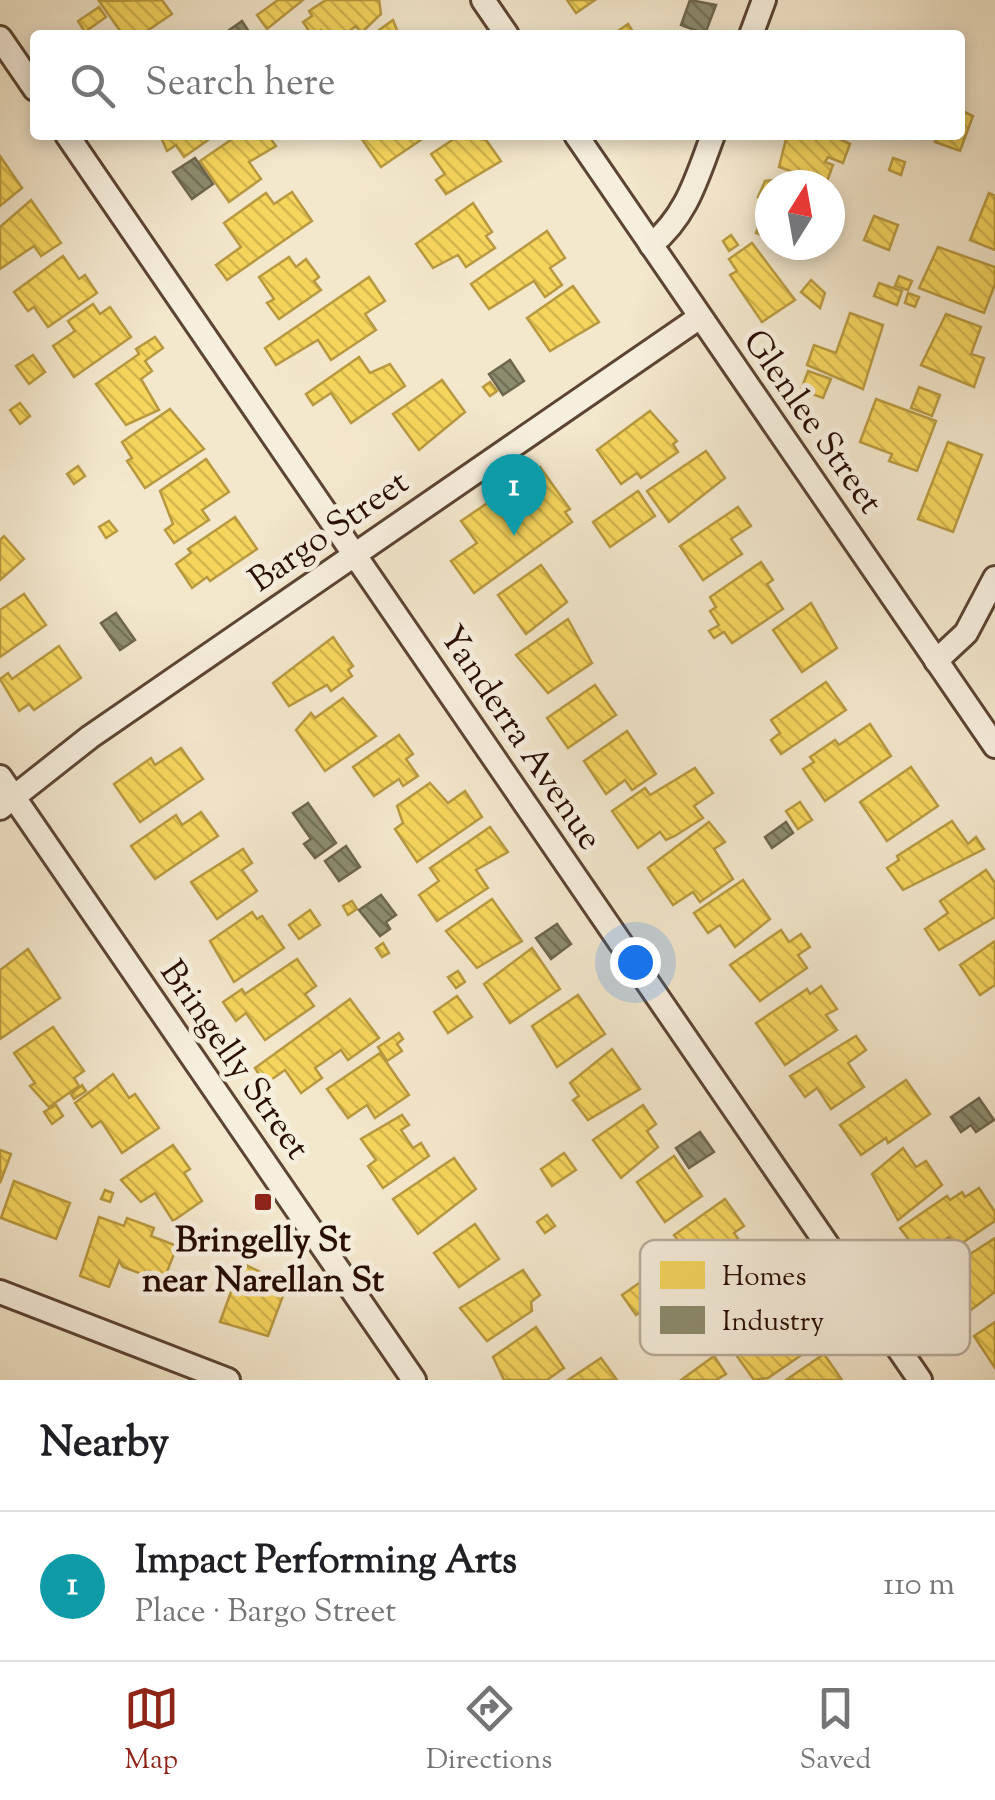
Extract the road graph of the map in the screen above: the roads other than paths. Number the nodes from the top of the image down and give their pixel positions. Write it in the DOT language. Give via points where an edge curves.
graph roads {
  1 [pos="483,0"];
  2 [pos="764,0"];
  3 [pos="504,30"];
  4 [pos="753,30"];
  5 [pos="0,38"];
  6 [pos="30,82"];
  7 [pos="69,140"];
  8 [pos="579,140"];
  9 [pos="711,140"];
  10 [pos="651,245"];
  11 [pos="700,317"];
  12 [pos="354,554"];
  13 [pos="995,578"];
  14 [pos="936,660"];
  15 [pos="995,746"];
  16 [pos="0,777"];
  17 [pos="7,802"];
  18 [pos="824,1240"];
  19 [pos="0,1292"];
  20 [pos="903,1355"];
  21 [pos="228,1380"];
  22 [pos="414,1380"];
  23 [pos="920,1380"];
  1 -- 3 [label="street"];
  2 -- 4 [label="street"];
  5 -- 6 [label="street"];
  7 -- 12 [label="street, Yanderra Avenue"];
  8 -- 10 [label="street, Glenlee Street"];
  9 -- 10 [label="street" via="686,208"];
  10 -- 11 [label="street, Glenlee Street"];
  11 -- 12 [label="street, Bargo Street"];
  11 -- 14 [label="street, Glenlee Street"];
  12 -- 17 [label="street, Bargo Street"];
  12 -- 18 [label="street, Yanderra Avenue"];
  13 -- 14 [label="street" via="966,633"];
  14 -- 15 [label="street, Glenlee Street"];
  16 -- 17 [label="street, Bringelly Street"];
  17 -- 22 [label="street, Bringelly Street"];
  19 -- 21 [label="street"];
  20 -- 23 [label="street, Yanderra Avenue"];
}
